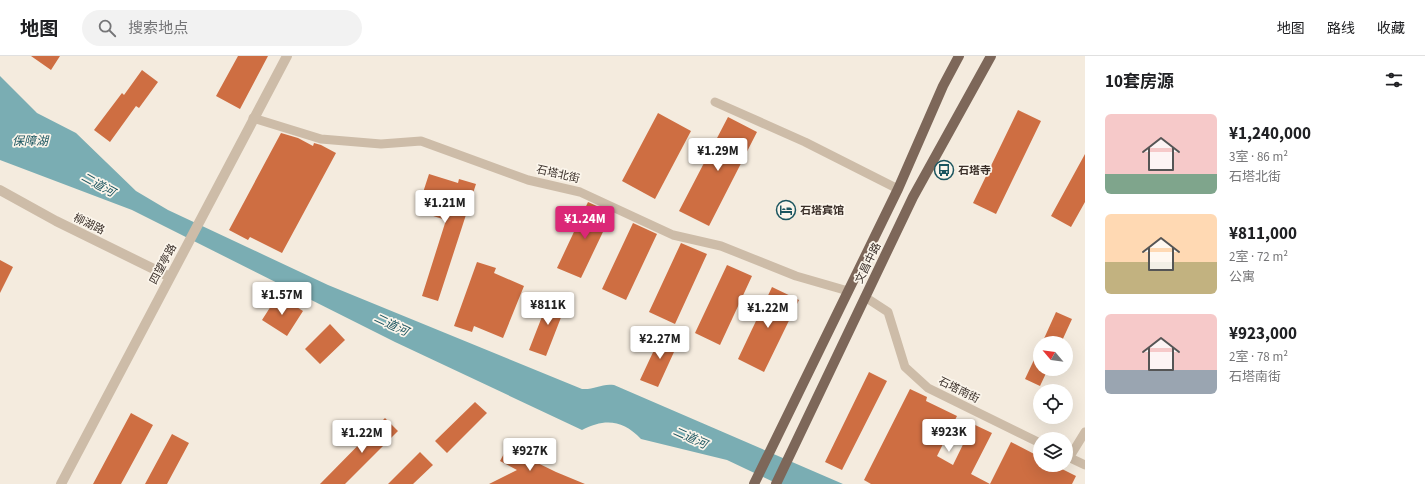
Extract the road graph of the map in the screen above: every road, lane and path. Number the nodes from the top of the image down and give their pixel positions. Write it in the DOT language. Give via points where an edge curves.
graph roads {
  1 [pos="287,56"];
  2 [pos="959,56"];
  3 [pos="991,56"];
  4 [pos="715,102"];
  5 [pos="253,118"];
  6 [pos="898,189"];
  7 [pos="0,190"];
  8 [pos="170,277"];
  9 [pos="848,291"];
  10 [pos="865,297"];
  11 [pos="1085,432"];
  12 [pos="1033,440"];
  13 [pos="1073,450"];
  14 [pos="1073,459"];
  15 [pos="1085,465"];
  16 [pos="60,484"];
  17 [pos="754,484"];
  18 [pos="776,484"];
  1 -- 5 [label="street, 四望亭路"];
  2 -- 6 [label="main road, 文昌中路" via="943,86"];
  3 -- 10 [label="main road, 文昌中路" via="913,197"];
  4 -- 6 [label="street" via="805,142"];
  5 -- 8 [label="street, 四望亭路"];
  5 -- 9 [label="street, 石塔北街" via="321,139 381,144 421,140 528,180 580,192 673,234 721,246 796,276"];
  6 -- 9 [label="main road, 文昌中路"];
  7 -- 8 [label="street, 柳湖路" via="56,221"];
  8 -- 16 [label="street, 四望亭路"];
  9 -- 17 [label="main road, 文昌中路"];
  10 -- 12 [label="street, 石塔南街" via="888,312 905,367 928,388"];
  10 -- 18 [label="main road, 文昌中路"];
  11 -- 13 [label="street"];
  14 -- 15 [label="street"];
}
